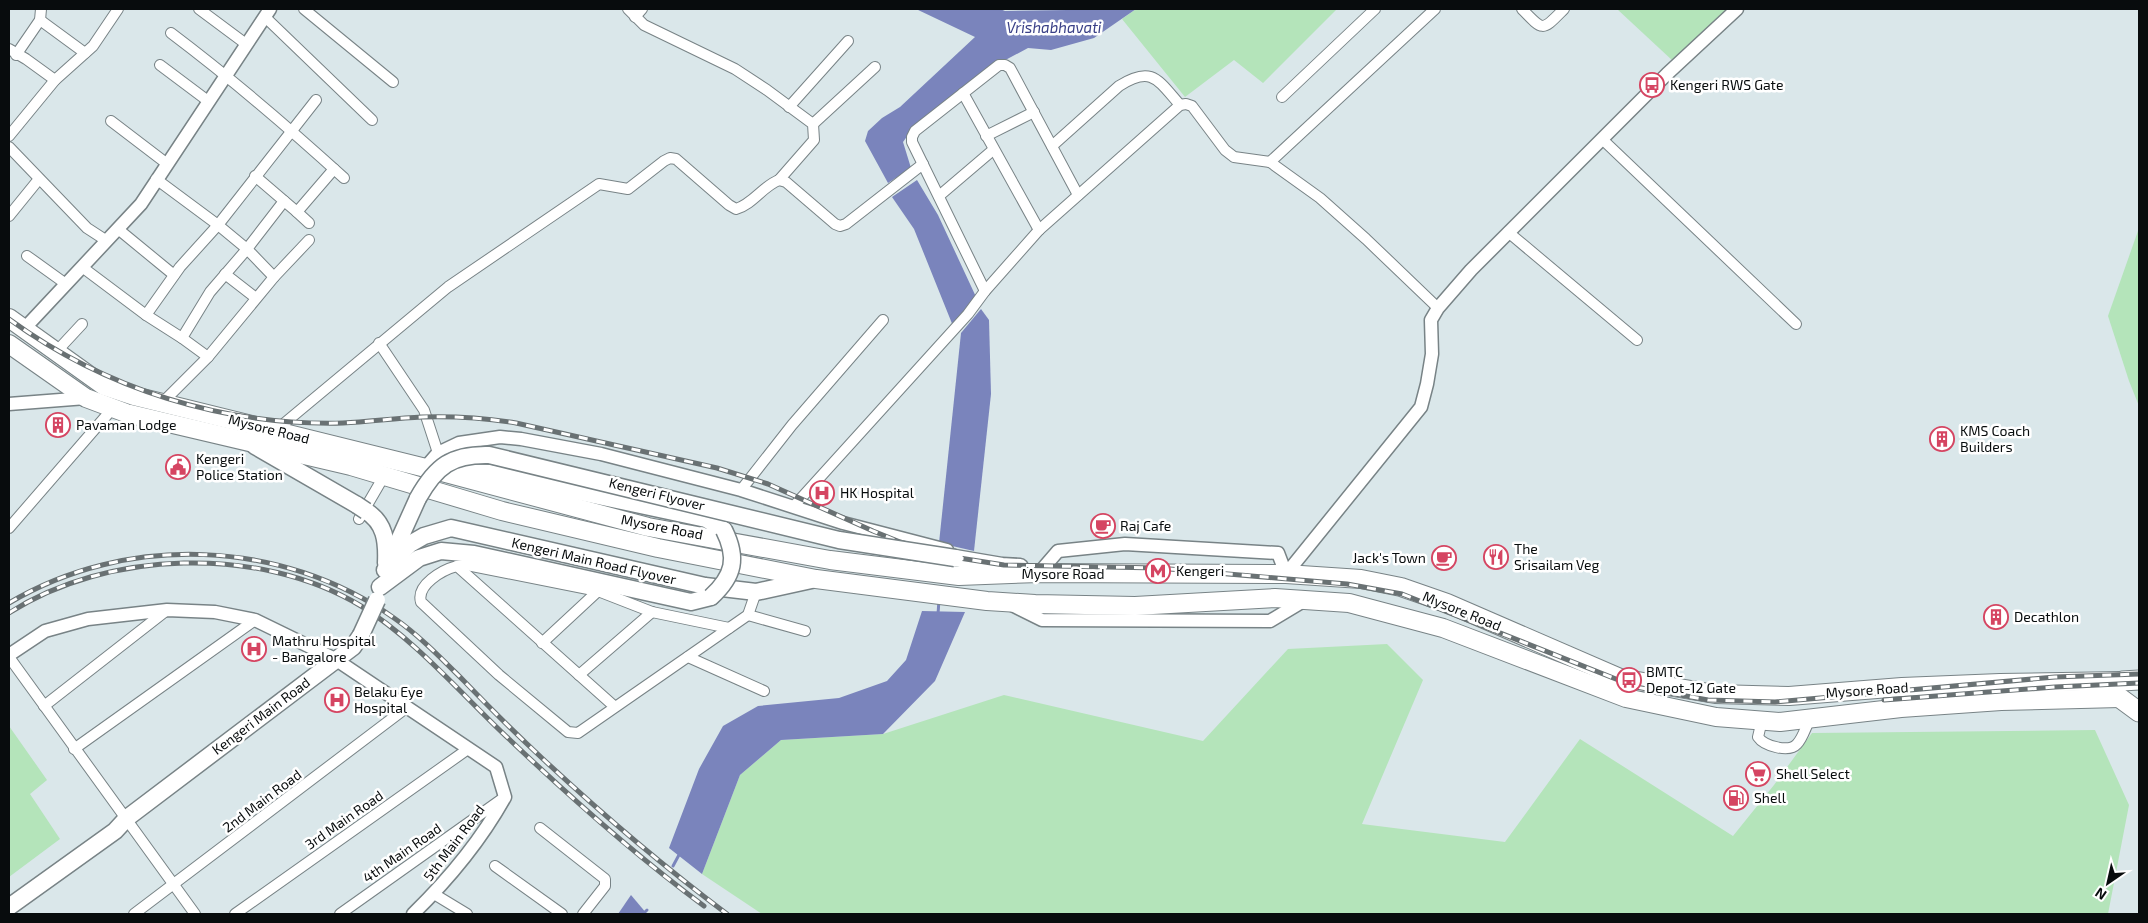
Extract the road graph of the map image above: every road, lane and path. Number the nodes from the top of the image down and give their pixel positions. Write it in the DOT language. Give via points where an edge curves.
graph roads {
  1 [pos="42,9"];
  2 [pos="118,9"];
  3 [pos="199,9"];
  4 [pos="304,9"];
  5 [pos="628,9"];
  6 [pos="642,9"];
  7 [pos="1375,9"];
  8 [pos="1435,9"];
  9 [pos="1522,9"];
  10 [pos="1564,9"];
  11 [pos="1737,9"];
  12 [pos="268,11"];
  13 [pos="635,18"];
  14 [pos="40,20"];
  15 [pos="171,33"];
  16 [pos="848,41"];
  17 [pos="246,44"];
  18 [pos="12,52"];
  19 [pos="85,54"];
  20 [pos="160,65"];
  21 [pos="875,67"];
  22 [pos="226,74"];
  23 [pos="55,80"];
  24 [pos="393,82"];
  25 [pos="963,93"];
  26 [pos="1282,97"];
  27 [pos="316,100"];
  28 [pos="208,101"];
  29 [pos="1180,105"];
  30 [pos="789,107"];
  31 [pos="1034,112"];
  32 [pos="372,120"];
  33 [pos="111,121"];
  34 [pos="813,124"];
  35 [pos="292,129"];
  36 [pos="9,136"];
  37 [pos="986,136"];
  38 [pos="1602,139"];
  39 [pos="1052,146"];
  40 [pos="9,147"];
  41 [pos="993,150"];
  42 [pos="1270,162"];
  43 [pos="166,163"];
  44 [pos="923,164"];
  45 [pos="334,169"];
  46 [pos="255,176"];
  47 [pos="344,178"];
  48 [pos="39,179"];
  49 [pos="156,179"];
  50 [pos="779,180"];
  51 [pos="1078,195"];
  52 [pos="939,196"];
  53 [pos="284,201"];
  54 [pos="297,212"];
  55 [pos="9,216"];
  56 [pos="309,223"];
  57 [pos="218,225"];
  58 [pos="118,229"];
  59 [pos="1039,230"];
  60 [pos="1508,232"];
  61 [pos="309,240"];
  62 [pos="107,241"];
  63 [pos="247,249"];
  64 [pos="26,256"];
  65 [pos="82,267"];
  66 [pos="226,274"];
  67 [pos="174,275"];
  68 [pos="274,277"];
  69 [pos="66,284"];
  70 [pos="985,291"];
  71 [pos="256,298"];
  72 [pos="1438,308"];
  73 [pos="146,315"];
  74 [pos="9,318"];
  75 [pos="883,320"];
  76 [pos="82,324"];
  77 [pos="1796,324"];
  78 [pos="24,329"];
  79 [pos="182,338"];
  80 [pos="1637,340"];
  81 [pos="380,343"];
  82 [pos="9,344"];
  83 [pos="56,352"];
  84 [pos="208,357"];
  85 [pos="86,398"];
  86 [pos="162,403"];
  87 [pos="9,404"];
  88 [pos="113,408"];
  89 [pos="275,431"];
  90 [pos="246,441"];
  91 [pos="438,453"];
  92 [pos="353,458"];
  93 [pos="434,470"];
  94 [pos="384,476"];
  95 [pos="741,490"];
  96 [pos="794,506"];
  97 [pos="359,519"];
  98 [pos="10,524"];
  99 [pos="404,545"];
  100 [pos="963,560"];
  101 [pos="456,566"];
  102 [pos="385,570"];
  103 [pos="1039,573"];
  104 [pos="1286,574"];
  105 [pos="816,579"];
  106 [pos="598,591"];
  107 [pos="756,592"];
  108 [pos="378,593"];
  109 [pos="167,610"];
  110 [pos="652,612"];
  111 [pos="748,615"];
  112 [pos="255,620"];
  113 [pos="729,628"];
  114 [pos="804,631"];
  115 [pos="542,643"];
  116 [pos="9,656"];
  117 [pos="688,657"];
  118 [pos="335,660"];
  119 [pos="579,675"];
  120 [pos="2127,686"];
  121 [pos="764,691"];
  122 [pos="1789,696"];
  123 [pos="2139,697"];
  124 [pos="44,706"];
  125 [pos="616,707"];
  126 [pos="406,708"];
  127 [pos="2139,712"];
  128 [pos="1810,719"];
  129 [pos="1762,720"];
  130 [pos="1780,722"];
  131 [pos="74,749"];
  132 [pos="468,749"];
  133 [pos="505,797"];
  134 [pos="127,818"];
  135 [pos="540,828"];
  136 [pos="496,866"];
  137 [pos="174,885"];
  138 [pos="434,894"];
  139 [pos="9,897"];
  140 [pos="9,907"];
  141 [pos="134,914"];
  142 [pos="195,914"];
  143 [pos="235,914"];
  144 [pos="340,914"];
  145 [pos="413,914"];
  146 [pos="466,914"];
  147 [pos="562,914"];
  148 [pos="583,914"];
  1 -- 14 [label="street"];
  2 -- 19 [label="street" via="94,46"];
  3 -- 17 [label="street"];
  4 -- 24 [label="street"];
  5 -- 13 [label="street"];
  6 -- 13 [label="street"];
  7 -- 26 [label="street"];
  8 -- 42 [label="street"];
  9 -- 10 [label="street" via="1541,27 1548,25"];
  11 -- 38 [label="street"];
  12 -- 17 [label="street"];
  12 -- 32 [label="street"];
  13 -- 30 [label="street" via="735,69"];
  14 -- 18 [label="street"];
  14 -- 19 [label="street"];
  15 -- 22 [label="street"];
  16 -- 30 [label="street"];
  17 -- 22 [label="street"];
  18 -- 23 [label="street"];
  19 -- 23 [label="street"];
  20 -- 28 [label="street"];
  21 -- 34 [label="street"];
  22 -- 28 [label="street"];
  22 -- 35 [label="street"];
  23 -- 36 [label="street"];
  25 -- 31 [label="street" via="998,65 1004,65 1010,68"];
  25 -- 37 [label="street"];
  25 -- 44 [label="street" via="912,136"];
  27 -- 35 [label="street"];
  28 -- 43 [label="street"];
  29 -- 39 [label="street" via="1157,79 1143,75 1131,78"];
  29 -- 42 [label="street" via="1192,106 1234,157"];
  29 -- 51 [label="street"];
  30 -- 34 [label="street"];
  31 -- 37 [label="street"];
  31 -- 39 [label="street"];
  33 -- 43 [label="street"];
  34 -- 50 [label="street" via="814,140"];
  35 -- 45 [label="street"];
  35 -- 46 [label="street"];
  37 -- 41 [label="street"];
  38 -- 60 [label="street"];
  38 -- 77 [label="street"];
  39 -- 51 [label="street"];
  40 -- 48 [label="street"];
  41 -- 52 [label="street"];
  41 -- 59 [label="street"];
  42 -- 72 [label="street" via="1320,198"];
  43 -- 49 [label="street"];
  44 -- 50 [label="street" via="840,226 786,182"];
  44 -- 52 [label="street"];
  45 -- 47 [label="street"];
  45 -- 54 [label="street"];
  46 -- 53 [label="street"];
  46 -- 57 [label="street"];
  48 -- 55 [label="street"];
  48 -- 62 [label="street" via="87,228"];
  49 -- 57 [label="street"];
  49 -- 58 [label="street" via="141,204"];
  50 -- 81 [label="street" via="743,207 736,208 676,159 664,161 628,189 599,184 448,287"];
  51 -- 59 [label="street"];
  52 -- 70 [label="street"];
  53 -- 54 [label="street"];
  53 -- 63 [label="street"];
  54 -- 56 [label="street"];
  57 -- 63 [label="street"];
  57 -- 67 [label="street"];
  58 -- 62 [label="street"];
  58 -- 67 [label="street"];
  59 -- 70 [label="street"];
  60 -- 72 [label="street"];
  60 -- 80 [label="street"];
  61 -- 68 [label="street"];
  62 -- 65 [label="street"];
  63 -- 66 [label="street"];
  63 -- 68 [label="street"];
  64 -- 69 [label="street"];
  65 -- 69 [label="street"];
  65 -- 73 [label="street"];
  66 -- 71 [label="street"];
  66 -- 79 [label="street" via="210,292"];
  67 -- 73 [label="street"];
  68 -- 71 [label="street"];
  69 -- 78 [label="street"];
  70 -- 96 [label="street" via="958,326"];
  71 -- 84 [label="street"];
  72 -- 104 [label="street" via="1431,320 1432,354 1421,407"];
  73 -- 79 [label="street"];
  74 -- 78 [label="highway, Mysore Road"];
  75 -- 95 [label="street" via="792,425"];
  76 -- 83 [label="street"];
  78 -- 83 [label="highway, Mysore Road"];
  79 -- 84 [label="street"];
  81 -- 89 [label="street"];
  81 -- 91 [label="street" via="424,410"];
  82 -- 85 [label="highway, Mysore Road"];
  83 -- 86 [label="highway, Mysore Road" via="104,386"];
  84 -- 86 [label="street"];
  85 -- 87 [label="street"];
  85 -- 88 [label="highway, Mysore Road"];
  86 -- 89 [label="highway, Mysore Road"];
  88 -- 90 [label="highway, Mysore Road"];
  88 -- 98 [label="street"];
  89 -- 92 [label="highway, Mysore Road"];
  90 -- 92 [label="highway, Mysore Road"];
  90 -- 99 [label="main road, bridge" via="372,515"];
  91 -- 93 [label="street"];
  91 -- 95 [label="street" via="460,443 500,437 601,454"];
  92 -- 93 [label="highway, Mysore Road"];
  92 -- 94 [label="highway, Mysore Road"];
  93 -- 99 [label="main road, Kengeri Flyover, bridge" via="490,473 706,519 724,530 731,545 731,572 724,585 711,597 691,602 485,557"];
  93 -- 103 [label="highway, Mysore Road" via="648,527 830,560 959,576"];
  94 -- 97 [label="street"];
  94 -- 105 [label="highway, Mysore Road" via="502,511 658,548"];
  95 -- 96 [label="street"];
  96 -- 100 [label="street" via="843,523 952,551"];
  99 -- 100 [label="main road, Kengeri Flyover, bridge" via="418,498 433,474 446,464 473,454 489,454 840,540"];
  99 -- 102 [label="main road, Kengeri Main Road Flyover"];
  99 -- 102 [label="main road"];
  99 -- 107 [label="main road, Kengeri Main Road Flyover" via="451,528 705,586"];
  99 -- 108 [label="main road"];
  100 -- 103 [label="main road, Kengeri Flyover" via="1029,568"];
  101 -- 106 [label="street" via="467,565"];
  101 -- 115 [label="street"];
  101 -- 125 [label="street" via="445,570 421,589 421,602 499,675 568,732 578,733"];
  102 -- 108 [label="main road, Kengeri Main Road"];
  103 -- 104 [label="highway, Mysore Road"];
  103 -- 104 [label="street" via="1058,551 1125,544 1278,553"];
  104 -- 122 [label="highway, Mysore Road" via="1361,579 1401,587 1447,603 1629,680 1715,694"];
  105 -- 107 [label="main road, Kengeri Main Road Flyover"];
  105 -- 129 [label="highway, Mysore Road" via="1008,602 1135,606 1275,598 1349,603 1443,628 1626,698 1716,716"];
  106 -- 110 [label="street"];
  106 -- 115 [label="street"];
  107 -- 111 [label="street"];
  108 -- 118 [label="main road, Kengeri Main Road, bridge" via="361,635 353,647"];
  109 -- 112 [label="street" via="215,612"];
  109 -- 116 [label="street" via="88,620 45,631"];
  109 -- 124 [label="street"];
  110 -- 113 [label="street"];
  110 -- 119 [label="street"];
  111 -- 113 [label="street"];
  111 -- 114 [label="street"];
  112 -- 118 [label="street"];
  112 -- 131 [label="street"];
  113 -- 117 [label="street"];
  115 -- 119 [label="street"];
  116 -- 124 [label="street"];
  117 -- 121 [label="street"];
  117 -- 125 [label="street"];
  118 -- 126 [label="street"];
  118 -- 134 [label="main road, Kengeri Main Road"];
  119 -- 125 [label="street"];
  120 -- 122 [label="highway, Mysore Road" via="2000,683"];
  120 -- 123 [label="highway, Mysore Road"];
  120 -- 127 [label="highway"];
  120 -- 128 [label="highway, Mysore Road"];
  122 -- 130 [label="highway"];
  124 -- 131 [label="street"];
  126 -- 132 [label="street"];
  126 -- 137 [label="street, 2nd Main Road"];
  128 -- 129 [label="street" via="1797,744 1790,748 1767,746 1761,742 1758,737"];
  128 -- 130 [label="highway, Mysore Road"];
  129 -- 130 [label="highway, Mysore Road"];
  131 -- 134 [label="street"];
  132 -- 133 [label="street" via="496,767"];
  132 -- 143 [label="street, 3rd Main Road"];
  133 -- 138 [label="street, 5th Main Road" via="487,829"];
  133 -- 144 [label="street, 4th Main Road"];
  134 -- 137 [label="street"];
  134 -- 139 [label="main road, Kengeri Main Road" via="108,826"];
  134 -- 140 [label="main road, Kengeri Main Road" via="115,831"];
  135 -- 148 [label="street" via="605,878 605,886"];
  136 -- 147 [label="street"];
  137 -- 141 [label="street, 2nd Main Road"];
  137 -- 142 [label="street"];
  138 -- 145 [label="street, 5th Main Road"];
  138 -- 146 [label="street"];
}
